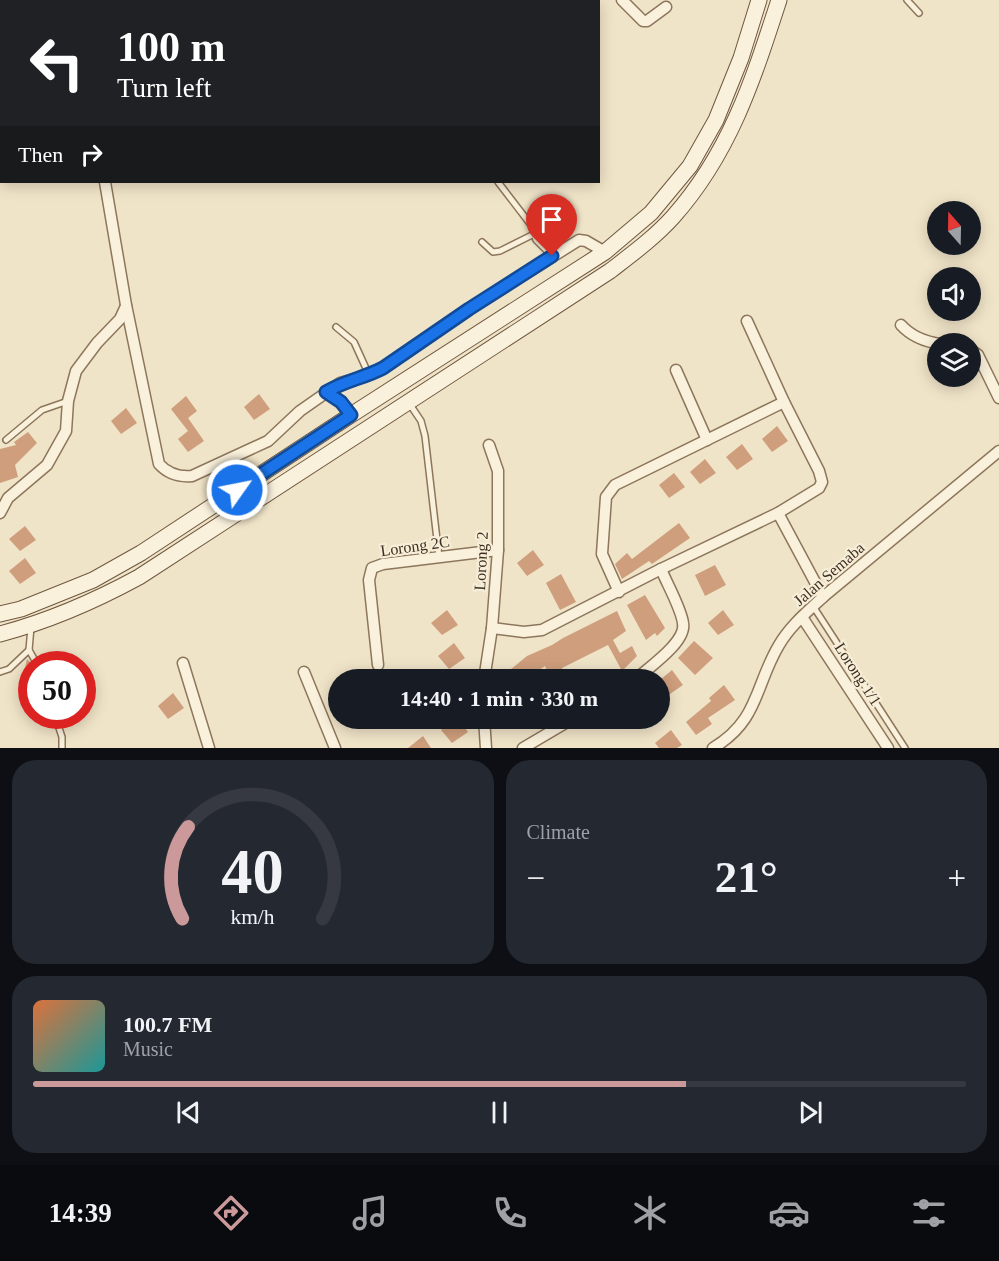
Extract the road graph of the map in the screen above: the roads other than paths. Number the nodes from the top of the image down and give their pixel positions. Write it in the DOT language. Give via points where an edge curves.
graph roads {
  1 [pos="622,0"];
  2 [pos="759,0"];
  3 [pos="779,0"];
  4 [pos="907,0"];
  5 [pos="666,7"];
  6 [pos="919,13"];
  7 [pos="105,183"];
  8 [pos="499,183"];
  9 [pos="534,234"];
  10 [pos="482,242"];
  11 [pos="605,252"];
  12 [pos="552,256"];
  13 [pos="126,305"];
  14 [pos="747,321"];
  15 [pos="901,325"];
  16 [pos="336,327"];
  17 [pos="927,341"];
  18 [pos="981,360"];
  19 [pos="676,370"];
  20 [pos="369,375"];
  21 [pos="326,392"];
  22 [pos="999,398"];
  23 [pos="68,401"];
  24 [pos="409,402"];
  25 [pos="784,402"];
  26 [pos="351,415"];
  27 [pos="6,440"];
  28 [pos="707,440"];
  29 [pos="489,445"];
  30 [pos="999,451"];
  31 [pos="0,513"];
  32 [pos="778,513"];
  33 [pos="498,550"];
  34 [pos="439,557"];
  35 [pos="661,569"];
  36 [pos="619,592"];
  37 [pos="823,597"];
  38 [pos="813,606"];
  39 [pos="0,614"];
  40 [pos="802,617"];
  41 [pos="31,625"];
  42 [pos="492,628"];
  43 [pos="0,634"];
  44 [pos="29,650"];
  45 [pos="183,663"];
  46 [pos="378,665"];
  47 [pos="486,669"];
  48 [pos="647,669"];
  49 [pos="0,672"];
  50 [pos="304,672"];
  51 [pos="60,729"];
  52 [pos="485,729"];
  53 [pos="555,729"];
  54 [pos="62,748"];
  55 [pos="209,748"];
  56 [pos="335,748"];
  57 [pos="486,748"];
  58 [pos="523,748"];
  59 [pos="713,748"];
  60 [pos="888,748"];
  61 [pos="905,748"];
  1 -- 5 [label="street" via="643,21"];
  2 -- 11 [label="main road" via="716,120 690,166 651,213"];
  3 -- 24 [label="main road" via="752,85 725,142 709,171 672,219 610,272"];
  4 -- 6 [label="lane"];
  7 -- 13 [label="street"];
  8 -- 9 [label="lane"];
  9 -- 10 [label="lane" via="500,251 493,252"];
  9 -- 12 [label="lane"];
  11 -- 12 [label="street" via="579,240"];
  11 -- 26 [label="main road"];
  12 -- 20 [label="street"];
  13 -- 21 [label="street" via="159,464 171,473 192,476 268,441"];
  13 -- 23 [label="street" via="120,319 76,371"];
  14 -- 25 [label="street"];
  15 -- 17 [label="street"];
  16 -- 20 [label="lane" via="354,342"];
  18 -- 22 [label="street"];
  19 -- 28 [label="street"];
  20 -- 21 [label="street" via="340,383"];
  21 -- 26 [label="street"];
  23 -- 27 [label="lane" via="42,411"];
  23 -- 31 [label="street" via="66,431 47,465 8,498"];
  24 -- 34 [label="lane" via="425,436"];
  24 -- 41 [label="main road" via="139,577 106,595"];
  25 -- 28 [label="street"];
  25 -- 32 [label="street" via="822,482 819,489"];
  26 -- 39 [label="main road" via="141,553 93,580"];
  28 -- 36 [label="street" via="615,484 610,490 606,497 602,554"];
  29 -- 33 [label="street, Lorong 2" via="498,471"];
  30 -- 37 [label="street, Jalan Semaba"];
  32 -- 35 [label="street"];
  32 -- 37 [label="street"];
  33 -- 34 [label="street, Lorong 2C"];
  33 -- 42 [label="street, Lorong 2"];
  34 -- 46 [label="street, Lorong 2C" via="372,568 369,580"];
  35 -- 36 [label="street"];
  35 -- 48 [label="street" via="683,623 682,633"];
  36 -- 42 [label="street" via="542,630"];
  37 -- 38 [label="street, Jalan Semaba"];
  38 -- 40 [label="street, Jalan Semaba"];
  38 -- 61 [label="lane"];
  40 -- 59 [label="street, Jalan Semaba" via="779,646 742,725"];
  40 -- 60 [label="street, Lorong 1/1"];
  41 -- 43 [label="main road"];
  41 -- 44 [label="lane"];
  42 -- 47 [label="street, Lorong 2"];
  44 -- 49 [label="lane" via="9,669"];
  45 -- 55 [label="street"];
  50 -- 56 [label="street"];
  51 -- 54 [label="lane"];
  52 -- 57 [label="street"];
  53 -- 58 [label="street"];
}
